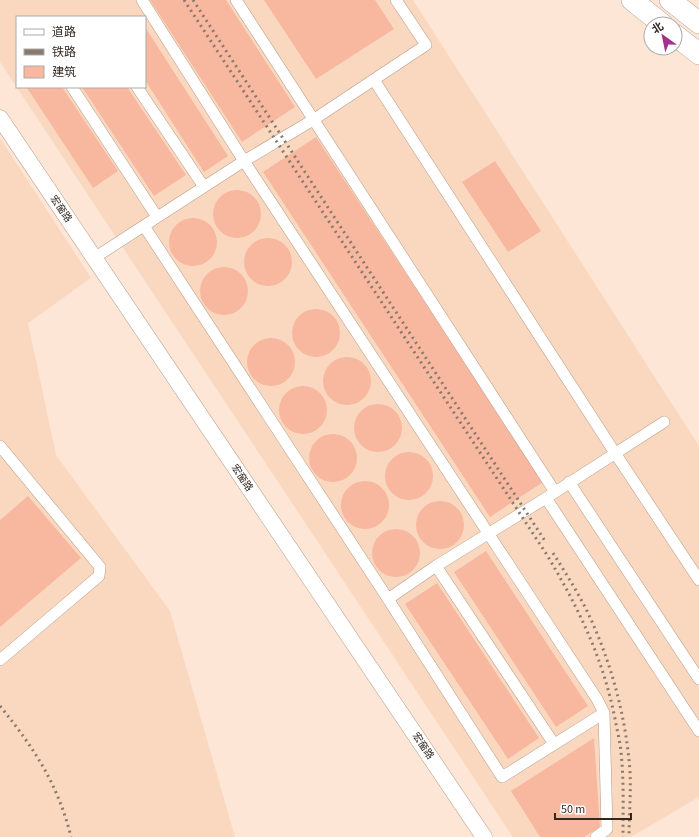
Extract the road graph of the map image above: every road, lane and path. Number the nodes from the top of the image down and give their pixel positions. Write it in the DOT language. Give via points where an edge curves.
graph roads {
  1 [pos="142,0"];
  2 [pos="236,0"];
  3 [pos="396,0"];
  4 [pos="632,0"];
  5 [pos="670,0"];
  6 [pos="652,16"];
  7 [pos="699,23"];
  8 [pos="683,41"];
  9 [pos="699,54"];
  10 [pos="374,80"];
  11 [pos="73,88"];
  12 [pos="138,88"];
  13 [pos="0,118"];
  14 [pos="313,120"];
  15 [pos="244,161"];
  16 [pos="204,187"];
  17 [pos="157,217"];
  18 [pos="144,226"];
  19 [pos="94,258"];
  20 [pos="664,422"];
  21 [pos="0,446"];
  22 [pos="615,453"];
  23 [pos="569,482"];
  24 [pos="551,495"];
  25 [pos="488,534"];
  26 [pos="436,566"];
  27 [pos="699,580"];
  28 [pos="388,599"];
  29 [pos="1,659"];
  30 [pos="699,679"];
  31 [pos="604,713"];
  32 [pos="699,731"];
  33 [pos="554,744"];
  34 [pos="484,837"];
  35 [pos="596,837"];
  1 -- 15 [label="street"];
  2 -- 14 [label="street"];
  3 -- 10 [label="street" via="426,45"];
  4 -- 6 [label="highway"];
  5 -- 7 [label="highway"];
  8 -- 9 [label="highway"];
  10 -- 14 [label="street"];
  10 -- 22 [label="street"];
  11 -- 17 [label="street"];
  12 -- 16 [label="street"];
  13 -- 19 [label="street, 宏奤路"];
  14 -- 15 [label="street"];
  14 -- 24 [label="street"];
  15 -- 16 [label="street"];
  15 -- 25 [label="street"];
  16 -- 17 [label="street"];
  17 -- 18 [label="street"];
  18 -- 19 [label="street"];
  18 -- 28 [label="street"];
  19 -- 34 [label="street, 宏奤路"];
  20 -- 22 [label="street"];
  21 -- 29 [label="street" via="100,566 99,576"];
  22 -- 23 [label="street"];
  22 -- 27 [label="street"];
  23 -- 24 [label="street"];
  23 -- 30 [label="street"];
  24 -- 25 [label="street"];
  24 -- 32 [label="street"];
  25 -- 26 [label="street"];
  25 -- 31 [label="street"];
  26 -- 28 [label="street"];
  26 -- 33 [label="street"];
  28 -- 33 [label="street" via="502,777"];
  31 -- 33 [label="street"];
  31 -- 35 [label="street" via="607,829"];
}
